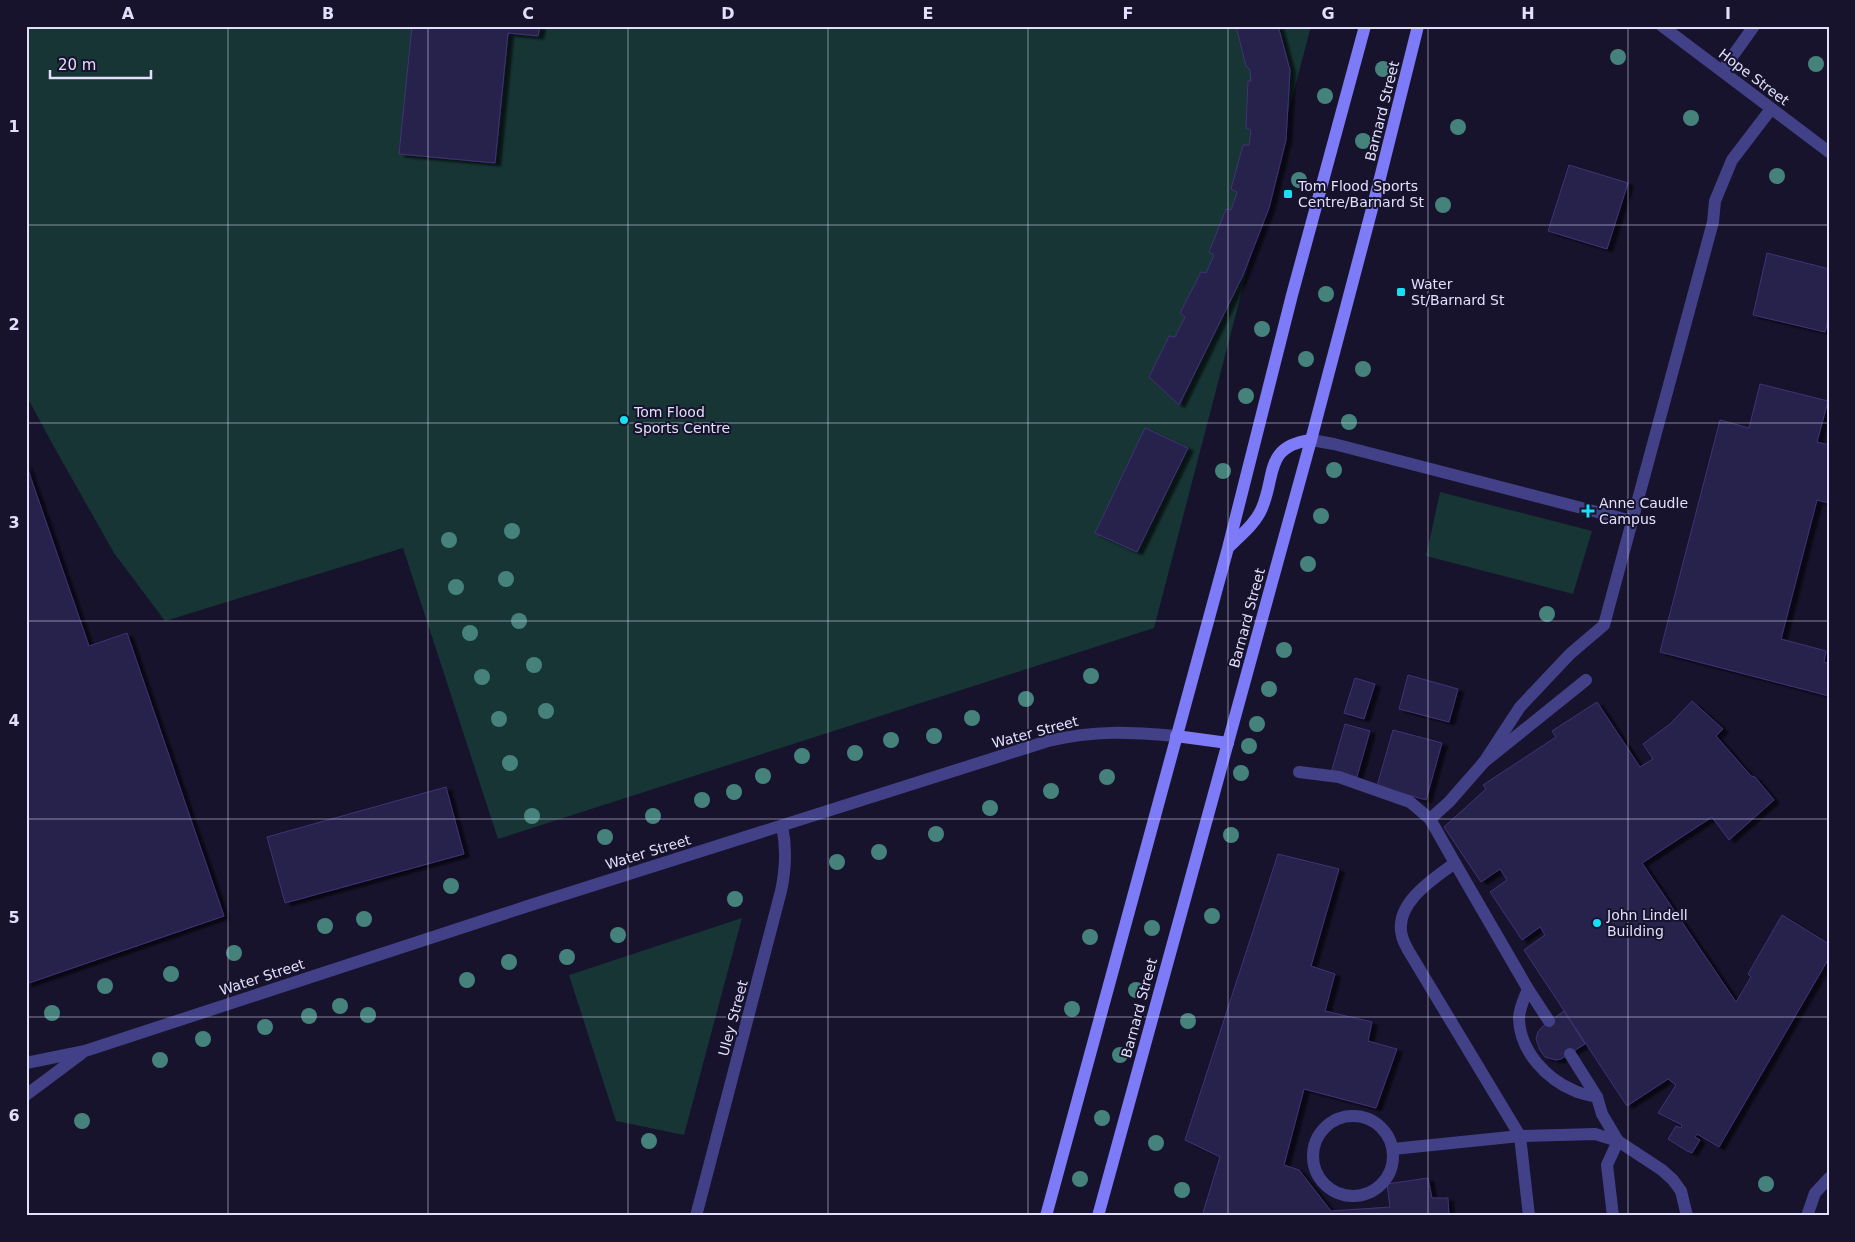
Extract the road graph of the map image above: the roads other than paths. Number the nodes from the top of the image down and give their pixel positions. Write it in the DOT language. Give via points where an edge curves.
graph roads {
  1 [pos="1365,26"];
  2 [pos="1418,26"];
  3 [pos="1662,26"];
  4 [pos="1754,26"];
  5 [pos="1722,71"];
  6 [pos="1771,108"];
  7 [pos="1829,152"];
  8 [pos="1311,440"];
  9 [pos="1632,522"];
  10 [pos="1228,548"];
  11 [pos="1586,680"];
  12 [pos="1176,736"];
  13 [pos="1228,743"];
  14 [pos="1484,762"];
  15 [pos="1298,772"];
  16 [pos="1430,819"];
  17 [pos="782,826"];
  18 [pos="1455,863"];
  19 [pos="1528,990"];
  20 [pos="1549,1021"];
  21 [pos="85,1051"];
  22 [pos="1570,1054"];
  23 [pos="26,1063"];
  24 [pos="26,1095"];
  25 [pos="1597,1097"];
  26 [pos="1520,1136"];
  27 [pos="1618,1141"];
  28 [pos="1393,1149"];
  29 [pos="1829,1178"];
  30 [pos="696,1216"];
  31 [pos="1046,1216"];
  32 [pos="1098,1216"];
  33 [pos="1529,1216"];
  34 [pos="1613,1216"];
  35 [pos="1687,1216"];
  36 [pos="1807,1216"];
  1 -- 10 [label="main road"];
  2 -- 8 [label="main road, Barnard Street"];
  3 -- 5 [label="street, Hope Street"];
  4 -- 5 [label="street"];
  5 -- 6 [label="street, Hope Street"];
  6 -- 7 [label="street, Hope Street"];
  6 -- 9 [label="street" via="1732,160 1715,201 1713,222"];
  8 -- 9 [label="street"];
  8 -- 10 [label="main road" via="1286,448 1274,461 1262,508 1256,519"];
  8 -- 13 [label="main road, Barnard Street"];
  9 -- 14 [label="street" via="1604,625 1570,654 1520,707"];
  10 -- 12 [label="main road"];
  11 -- 14 [label="street"];
  12 -- 13 [label="main road, Water Street"];
  12 -- 17 [label="street, Water Street" via="1103,732 1076,734"];
  12 -- 31 [label="main road"];
  13 -- 32 [label="main road, Barnard Street"];
  14 -- 16 [label="street"];
  15 -- 16 [label="street" via="1339,777 1410,802"];
  16 -- 18 [label="street"];
  17 -- 21 [label="street, Water Street"];
  17 -- 30 [label="street, Uley Street" via="786,867 781,890"];
  18 -- 19 [label="street"];
  18 -- 26 [label="street" via="1413,897 1402,915 1401,934"];
  19 -- 20 [label="street"];
  19 -- 25 [label="street" via="1519,1017 1521,1032 1534,1059 1558,1083"];
  21 -- 23 [label="street, Water Street"];
  21 -- 24 [label="street, Water Street"];
  22 -- 25 [label="street"];
  25 -- 27 [label="street" via="1602,1114"];
  26 -- 27 [label="street" via="1595,1134"];
  26 -- 28 [label="street"];
  26 -- 33 [label="street"];
  27 -- 34 [label="street" via="1607,1165"];
  27 -- 35 [label="street" via="1674,1180 1681,1191"];
  28 -- 28 [label="street" via="1389,1175 1381,1185 1357,1196 1331,1189 1315,1168 1313,1155 1322,1130 1344,1117 1370,1119 1381,1126"];
  29 -- 36 [label="street" via="1815,1193"];
}
